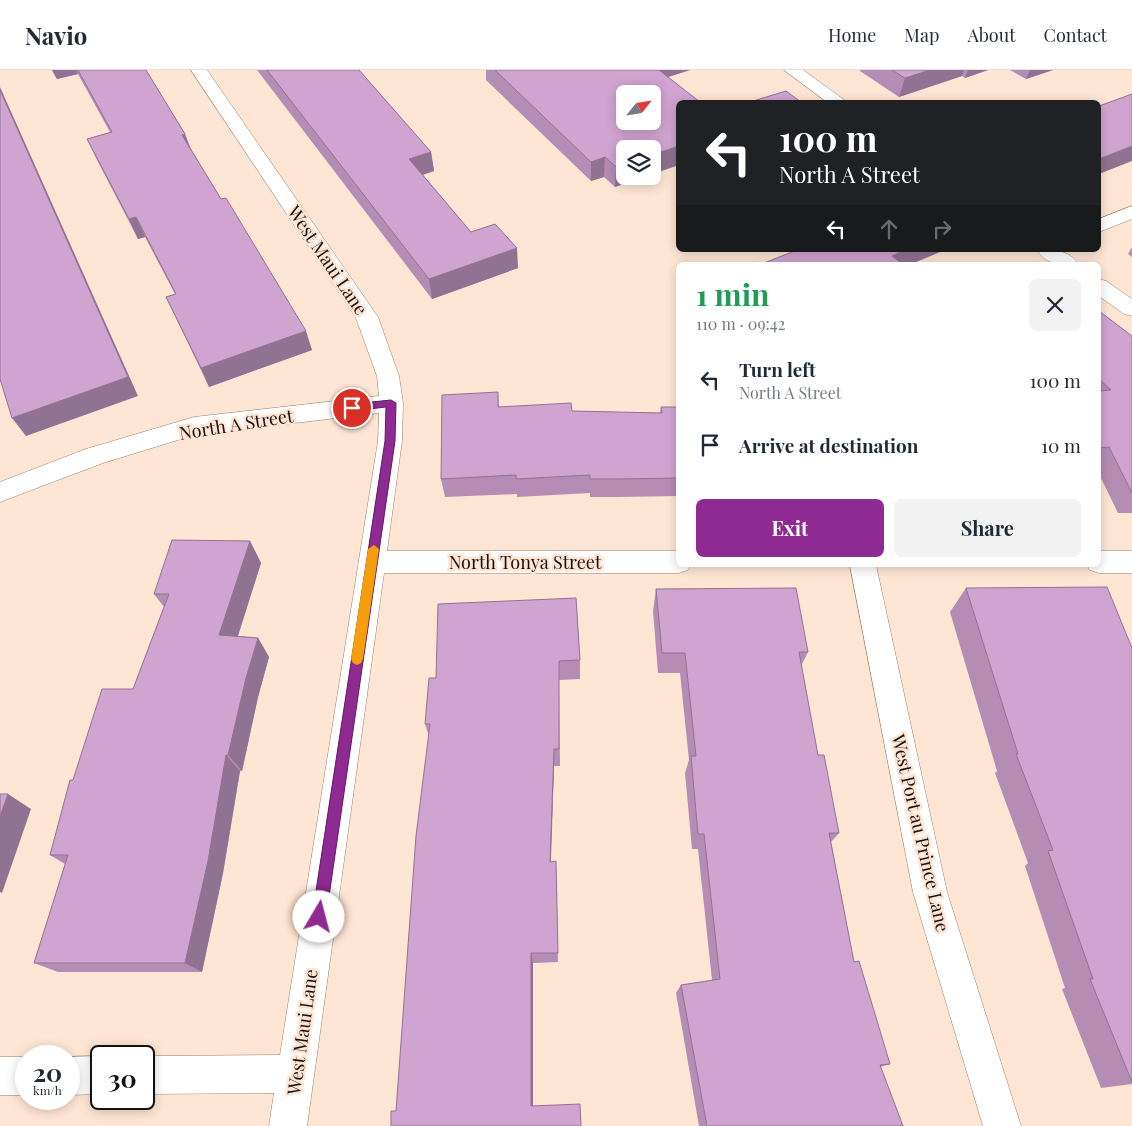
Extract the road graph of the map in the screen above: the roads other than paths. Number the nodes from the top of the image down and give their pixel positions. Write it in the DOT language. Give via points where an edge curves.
graph roads {
  1 [pos="199,70"];
  2 [pos="792,70"];
  3 [pos="835,100"];
  4 [pos="1132,212"];
  5 [pos="1101,225"];
  6 [pos="1050,252"];
  7 [pos="1065,262"];
  8 [pos="1101,287"];
  9 [pos="1132,309"];
  10 [pos="391,403"];
  11 [pos="0,492"];
  12 [pos="372,562"];
  13 [pos="676,562"];
  14 [pos="1101,562"];
  15 [pos="1132,562"];
  16 [pos="863,567"];
  17 [pos="295,1074"];
  18 [pos="155,1075"];
  19 [pos="0,1076"];
  20 [pos="15,1076"];
  21 [pos="288,1126"];
  22 [pos="1002,1126"];
  1 -- 10 [label="street, West Maui Lane" via="367,317 388,376"];
  2 -- 3 [label="street"];
  4 -- 5 [label="street"];
  6 -- 7 [label="street"];
  8 -- 9 [label="street"];
  10 -- 11 [label="street, North A Street" via="194,426 95,456"];
  10 -- 12 [label="street, West Maui Lane" via="390,441"];
  12 -- 13 [label="street, North Tonya Street"];
  12 -- 17 [label="street, West Maui Lane"];
  14 -- 15 [label="street"];
  16 -- 22 [label="street, West Port au Prince Lane" via="930,892"];
  17 -- 18 [label="street"];
  17 -- 21 [label="street, West Maui Lane"];
  19 -- 20 [label="street"];
}
